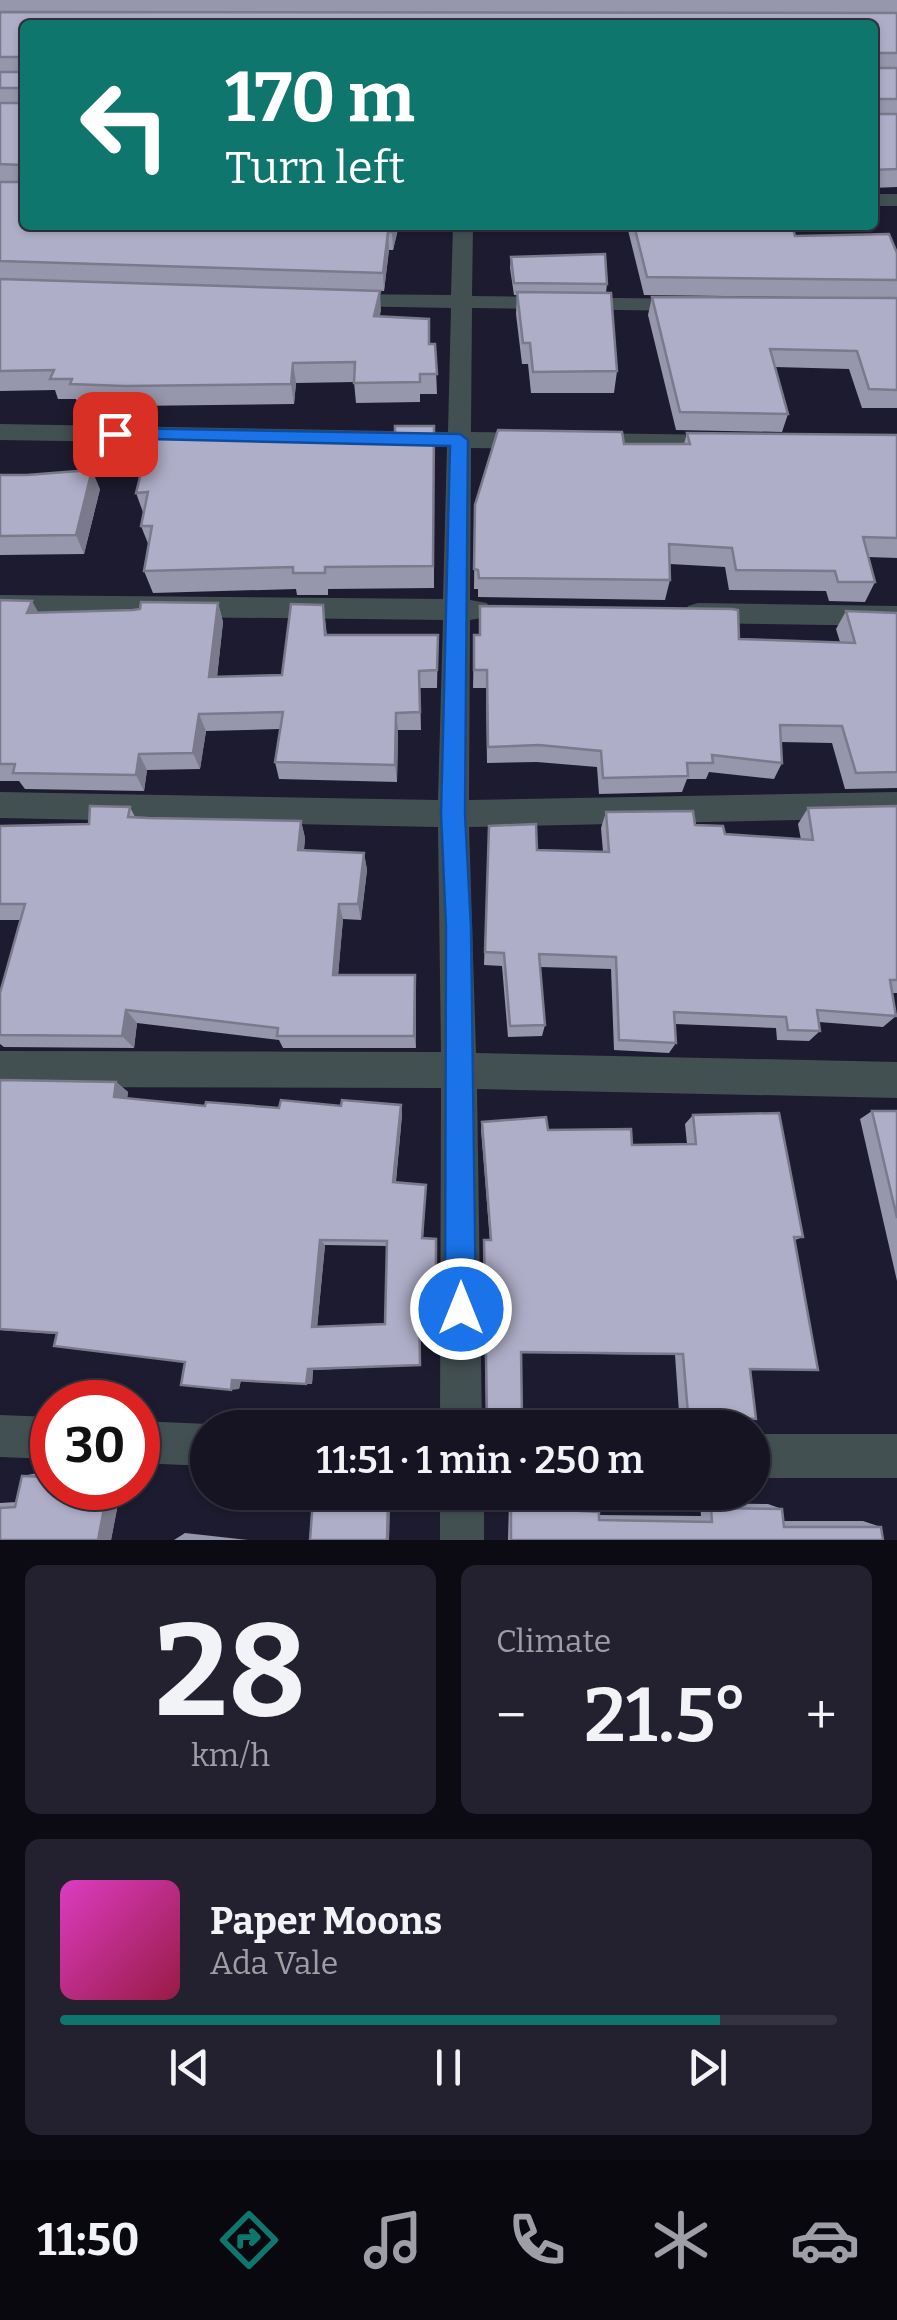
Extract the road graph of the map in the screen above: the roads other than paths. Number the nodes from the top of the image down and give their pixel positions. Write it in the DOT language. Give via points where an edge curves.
graph roads {
  1 [pos="462,230"];
  2 [pos="326,300"];
  3 [pos="461,304"];
  4 [pos="712,305"];
  5 [pos="0,432"];
  6 [pos="460,440"];
  7 [pos="738,443"];
  8 [pos="0,605"];
  9 [pos="457,610"];
  10 [pos="496,610"];
  11 [pos="673,612"];
  12 [pos="897,616"];
  13 [pos="897,805"];
  14 [pos="0,806"];
  15 [pos="453,814"];
  16 [pos="0,1070"];
  17 [pos="460,1072"];
  18 [pos="897,1080"];
  19 [pos="462,1410"];
  20 [pos="0,1436"];
  21 [pos="30,1437"];
  22 [pos="160,1443"];
  23 [pos="190,1444"];
  24 [pos="770,1456"];
  25 [pos="897,1456"];
  26 [pos="462,1510"];
  27 [pos="462,1540"];
  1 -- 3 [label="street"];
  2 -- 3 [label="street"];
  3 -- 4 [label="street"];
  3 -- 6 [label="street"];
  5 -- 6 [label="street"];
  6 -- 7 [label="street"];
  6 -- 9 [label="street"];
  8 -- 9 [label="street"];
  9 -- 10 [label="street"];
  9 -- 15 [label="street"];
  11 -- 12 [label="street"];
  13 -- 15 [label="street"];
  14 -- 15 [label="street"];
  15 -- 17 [label="street"];
  16 -- 17 [label="street"];
  17 -- 18 [label="street"];
  17 -- 19 [label="street"];
  20 -- 21 [label="street"];
  22 -- 23 [label="street"];
  24 -- 25 [label="street"];
  26 -- 27 [label="street"];
}
